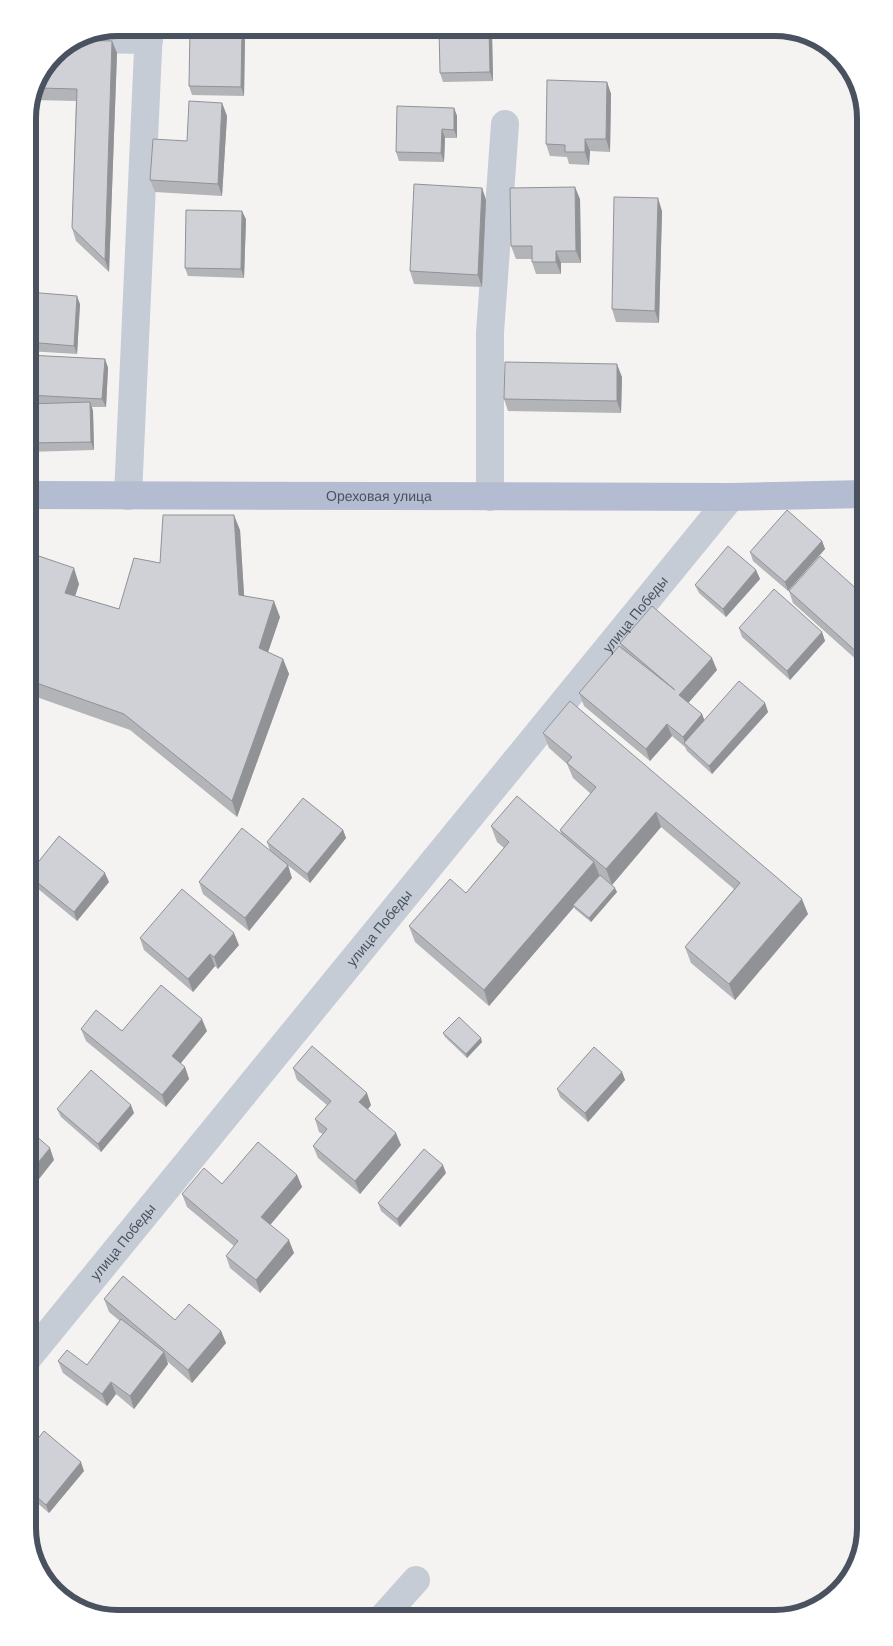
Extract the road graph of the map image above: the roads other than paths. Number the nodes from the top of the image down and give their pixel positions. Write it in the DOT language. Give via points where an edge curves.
graph roads {
  1 [pos="125,36"];
  2 [pos="149,36"];
  3 [pos="106,38"];
  4 [pos="504,124"];
  5 [pos="857,494"];
  6 [pos="36,495"];
  7 [pos="128,496"];
  8 [pos="490,497"];
  9 [pos="731,497"];
  10 [pos="36,1348"];
  11 [pos="416,1580"];
  12 [pos="389,1610"];
  1 -- 3 [label="street"];
  2 -- 7 [label="street"];
  4 -- 8 [label="street" via="490,333"];
  5 -- 9 [label="main road, Ореховая улица"];
  6 -- 7 [label="main road, Ореховая улица"];
  7 -- 8 [label="main road, Ореховая улица"];
  8 -- 9 [label="main road, Ореховая улица"];
  9 -- 10 [label="street, улица Победы"];
  11 -- 12 [label="street"];
}
